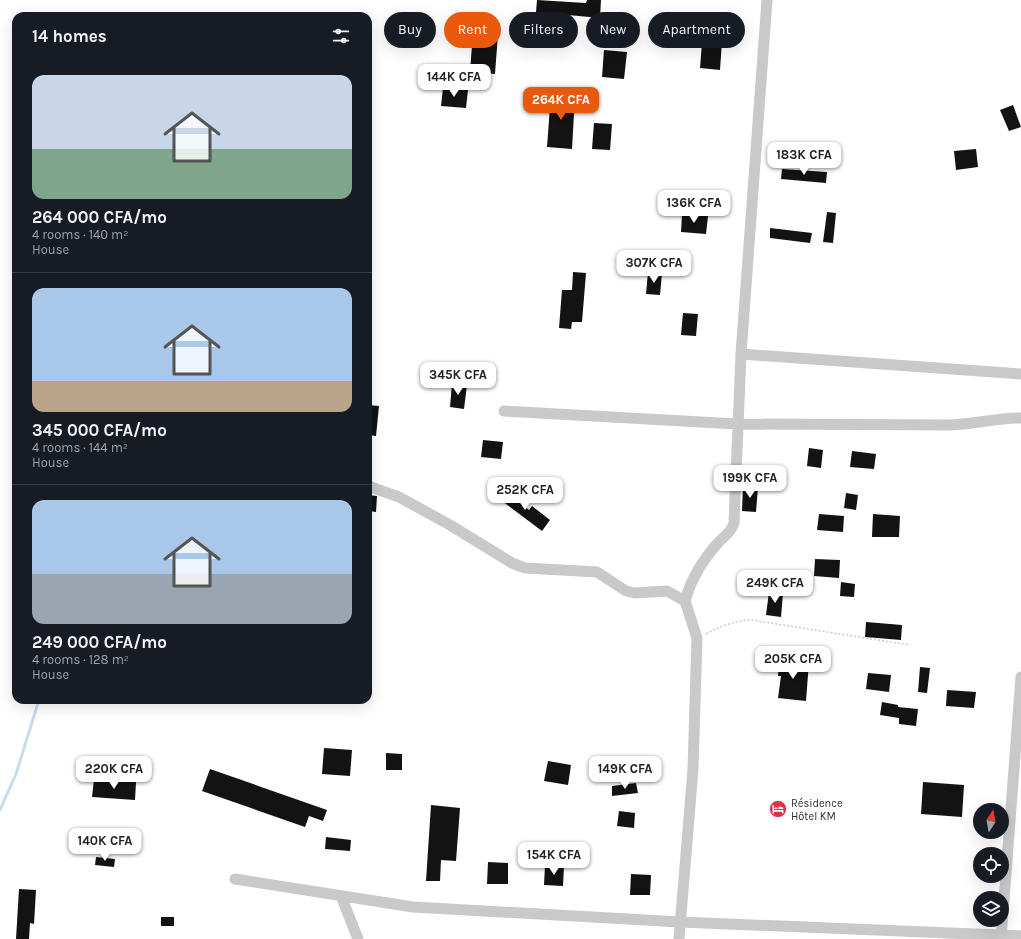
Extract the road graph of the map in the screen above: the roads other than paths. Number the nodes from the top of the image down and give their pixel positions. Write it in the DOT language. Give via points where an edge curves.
graph roads {
  1 [pos="767,0"];
  2 [pos="741,354"];
  3 [pos="1021,374"];
  4 [pos="504,412"];
  5 [pos="1021,418"];
  6 [pos="737,424"];
  7 [pos="372,487"];
  8 [pos="685,601"];
  9 [pos="1021,677"];
  10 [pos="235,879"];
  11 [pos="341,896"];
  12 [pos="680,922"];
  13 [pos="1021,936"];
  14 [pos="1002,937"];
  15 [pos="358,939"];
  16 [pos="679,939"];
  1 -- 2 [label="street"];
  2 -- 3 [label="street"];
  2 -- 6 [label="street"];
  4 -- 6 [label="street"];
  5 -- 6 [label="street" via="951,425"];
  6 -- 8 [label="street" via="734,524 698,569 689,585"];
  7 -- 8 [label="street" via="399,497 512,563 525,568 597,572 626,591 667,591"];
  8 -- 12 [label="street" via="698,638 693,769"];
  9 -- 14 [label="street"];
  10 -- 11 [label="street"];
  11 -- 12 [label="street" via="413,907"];
  11 -- 15 [label="street"];
  12 -- 14 [label="street"];
  12 -- 16 [label="street"];
  13 -- 14 [label="street"];
}
